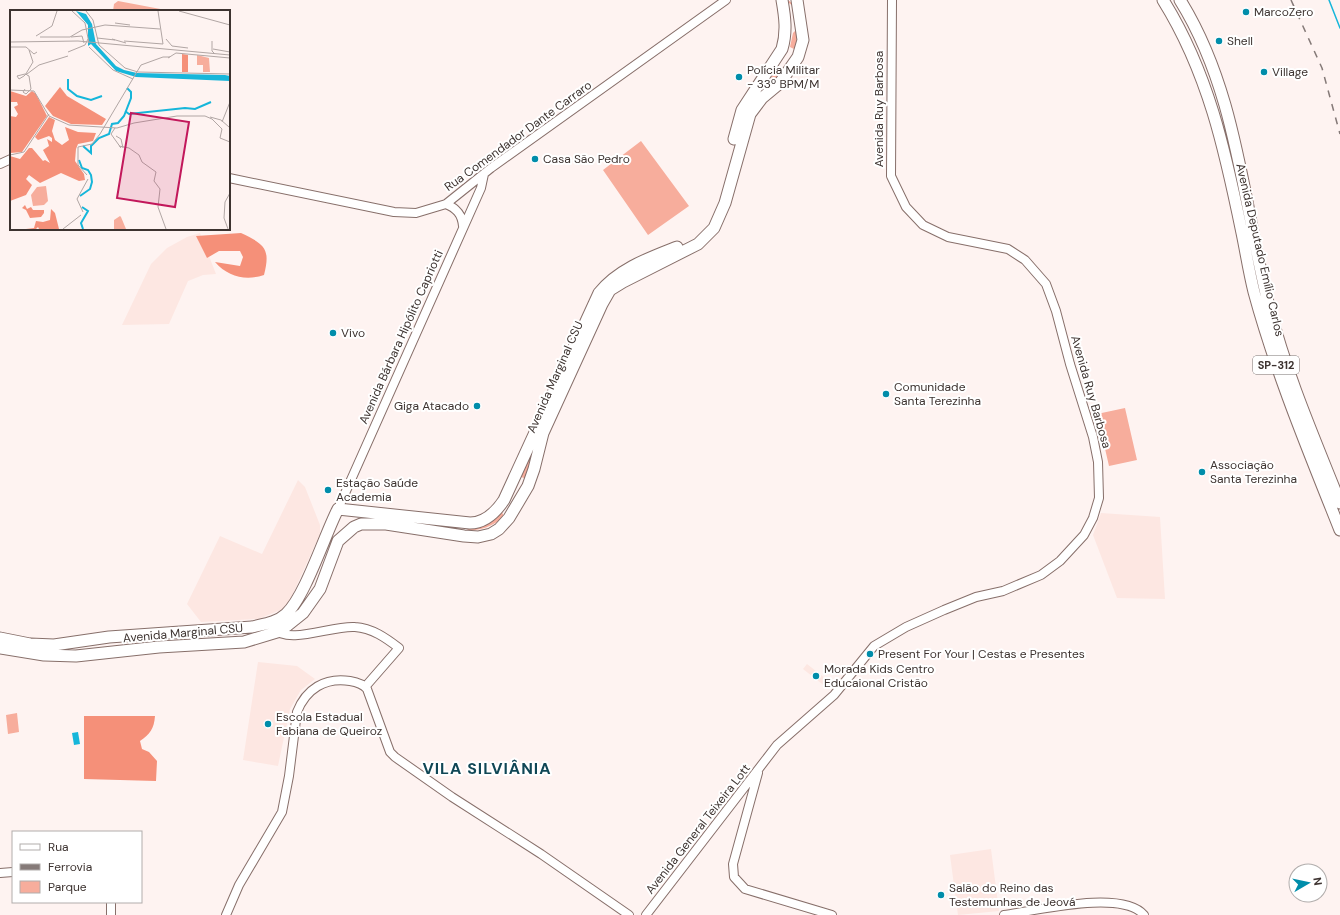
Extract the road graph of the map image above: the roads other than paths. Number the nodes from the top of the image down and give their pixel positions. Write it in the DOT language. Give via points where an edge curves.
graph roads {
  1 [pos="726,0"];
  2 [pos="782,0"];
  3 [pos="797,0"];
  4 [pos="892,0"];
  5 [pos="1163,0"];
  6 [pos="1180,0"];
  7 [pos="782,49"];
  8 [pos="798,57"];
  9 [pos="775,62"];
  10 [pos="789,71"];
  11 [pos="10,159"];
  12 [pos="0,164"];
  13 [pos="484,174"];
  14 [pos="230,178"];
  15 [pos="446,204"];
  16 [pos="463,226"];
  17 [pos="608,288"];
  18 [pos="523,493"];
  19 [pos="504,500"];
  20 [pos="1340,503"];
  21 [pos="338,509"];
  22 [pos="350,509"];
  23 [pos="330,525"];
  24 [pos="1340,530"];
  25 [pos="349,531"];
  26 [pos="269,623"];
  27 [pos="277,632"];
  28 [pos="0,638"];
  29 [pos="0,648"];
  30 [pos="365,687"];
  31 [pos="768,757"];
  32 [pos="758,771"];
  33 [pos="12,872"];
  34 [pos="0,874"];
  35 [pos="111,903"];
  36 [pos="111,915"];
  37 [pos="226,915"];
  38 [pos="629,915"];
  39 [pos="646,915"];
  40 [pos="832,915"];
  41 [pos="1004,915"];
  42 [pos="1144,915"];
  1 -- 13 [label="street, Rua Comendador Dante Carraro"];
  2 -- 7 [label="main road" via="786,28"];
  3 -- 8 [label="main road" via="803,40"];
  4 -- 31 [label="street, Avenida Ruy Barbosa" via="891,176 895,187 906,207 923,224 948,237 1008,249 1024,260 1046,284 1093,437 1098,462 1099,498 1084,535 1060,561 1041,575 1003,591 968,600 882,640 865,654 834,695 795,728"];
  5 -- 24 [label="main road, Avenida Deputado Emílio Carlos / SP-312" via="1183,32 1208,92 1254,290 1271,350"];
  6 -- 20 [label="main road, Avenida Deputado Emílio Carlos / SP-312" via="1208,57 1225,107 1276,332"];
  7 -- 8 [label="main road"];
  7 -- 9 [label="main road"];
  8 -- 10 [label="main road"];
  9 -- 10 [label="main road"];
  9 -- 17 [label="main road" via="742,110 723,187 708,226 689,241 636,265"];
  10 -- 17 [label="main road" via="780,83 754,106 750,114 725,203 714,228 698,244"];
  11 -- 12 [label="street"];
  13 -- 15 [label="street, Rua Comendador Dante Carraro"];
  13 -- 16 [label="street, Avenida Bárbara Hipólito Capriotti" via="481,188"];
  14 -- 15 [label="street, Rua Comendador Dante Carraro" via="394,212 416,213"];
  15 -- 16 [label="street" via="456,210"];
  16 -- 21 [label="street, Avenida Bárbara Hipólito Capriotti"];
  17 -- 18 [label="main road, Avenida Marginal CSU" via="543,433 534,469"];
  17 -- 19 [label="main road, Avenida Marginal CSU" via="594,301"];
  18 -- 19 [label="main road" via="524,486 517,482"];
  18 -- 25 [label="main road, Avenida Marginal CSU" via="509,518 499,529 478,537 386,524 360,524"];
  19 -- 22 [label="main road, Avenida Marginal CSU" via="496,511 477,523"];
  21 -- 22 [label="main road, Avenida Marginal CSU"];
  21 -- 23 [label="main road, Avenida Marginal CSU"];
  22 -- 25 [label="main road" via="353,517"];
  23 -- 25 [label="main road" via="338,530"];
  23 -- 26 [label="main road, Avenida Marginal CSU" via="292,607 287,614"];
  25 -- 27 [label="main road, Avenida Marginal CSU" via="338,541 325,578 313,600 303,613"];
  26 -- 27 [label="street"];
  26 -- 28 [label="main road, Avenida Marginal CSU" via="252,627 109,637 54,645 30,644"];
  27 -- 29 [label="main road, Avenida Marginal CSU" via="244,642 159,647 76,656 44,655"];
  27 -- 30 [label="street" via="295,636 331,628 356,627 388,639 399,648"];
  30 -- 37 [label="street" via="344,680 326,682 310,692 301,703 297,712 282,812 239,885"];
  30 -- 38 [label="street" via="390,752 395,757"];
  31 -- 32 [label="street, Avenida General Teixeira Lott"];
  32 -- 39 [label="street, Avenida General Teixeira Lott"];
  32 -- 40 [label="street" via="733,864 734,877 745,889"];
  33 -- 34 [label="street"];
  35 -- 36 [label="street"];
  41 -- 42 [label="street" via="1109,902 1131,906"];
}
